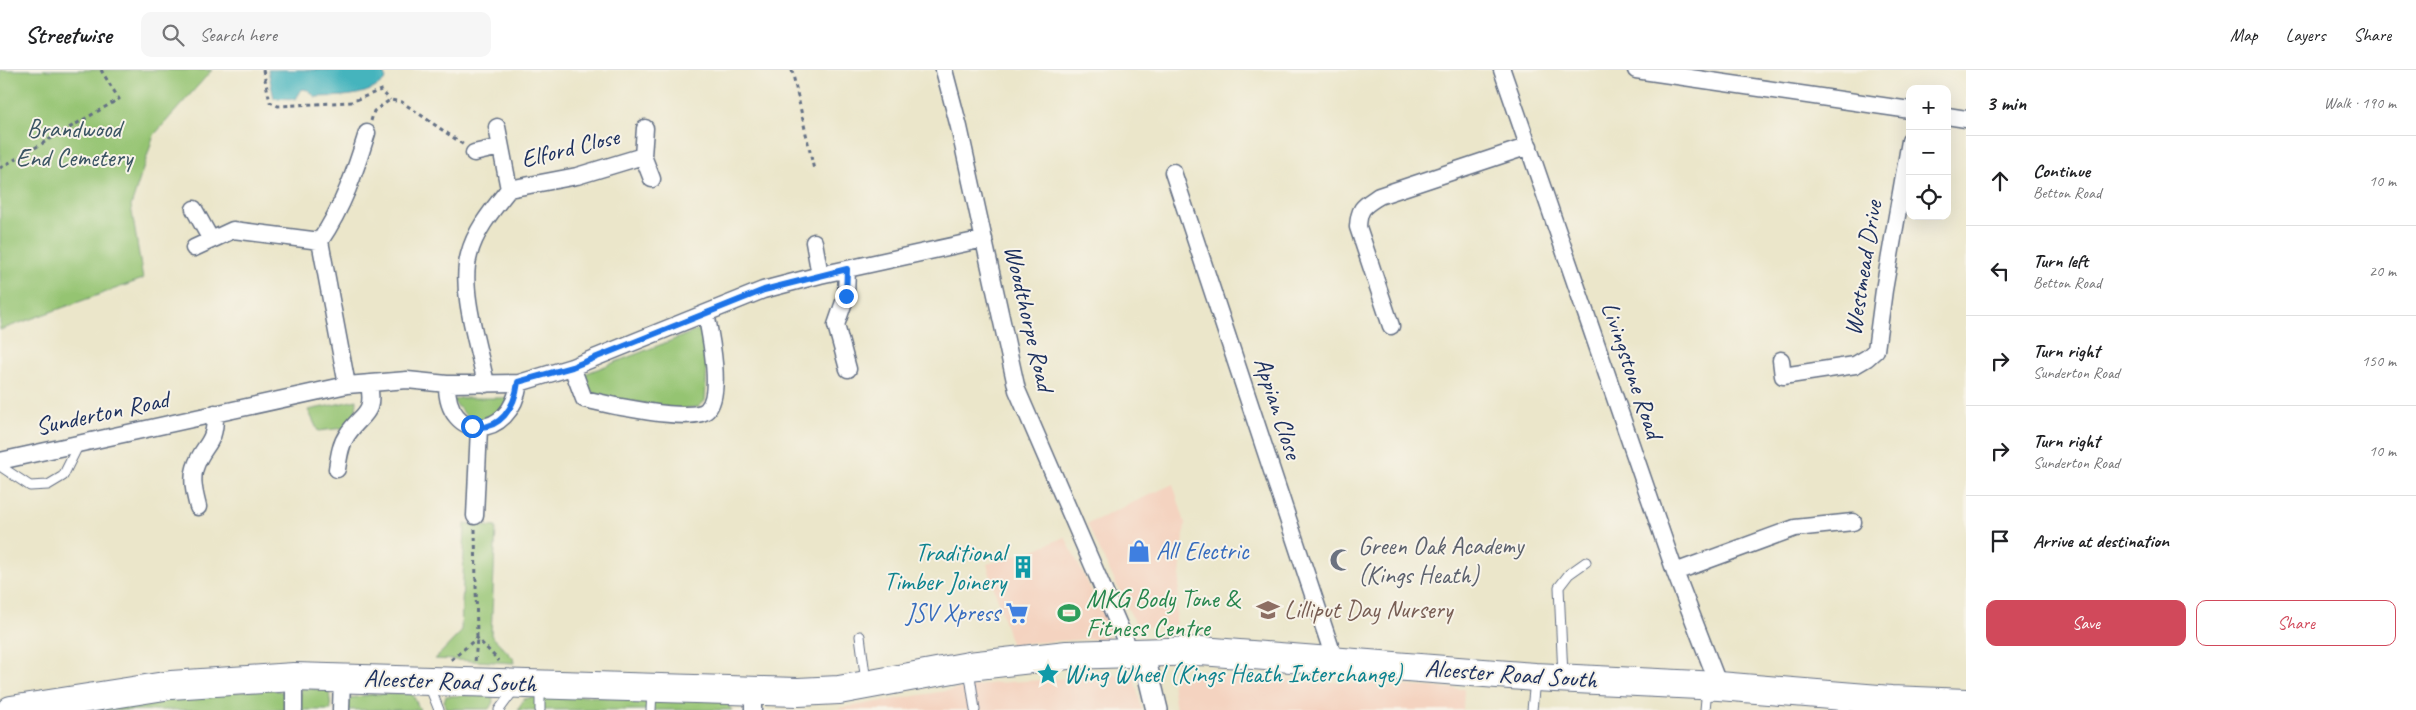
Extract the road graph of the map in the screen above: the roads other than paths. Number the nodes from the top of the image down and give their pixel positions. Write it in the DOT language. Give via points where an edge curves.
graph roads {
  1 [pos="944,70"];
  2 [pos="1502,70"];
  3 [pos="1636,70"];
  4 [pos="1906,109"];
  5 [pos="1951,117"];
  6 [pos="1966,119"];
  7 [pos="497,127"];
  8 [pos="645,128"];
  9 [pos="367,133"];
  10 [pos="1529,146"];
  11 [pos="500,147"];
  12 [pos="474,153"];
  13 [pos="643,156"];
  14 [pos="1906,163"];
  15 [pos="1173,172"];
  16 [pos="652,179"];
  17 [pos="509,189"];
  18 [pos="194,209"];
  19 [pos="210,238"];
  20 [pos="984,239"];
  21 [pos="320,241"];
  22 [pos="814,242"];
  23 [pos="194,248"];
  24 [pos="847,269"];
  25 [pos="820,275"];
  26 [pos="706,313"];
  27 [pos="1391,326"];
  28 [pos="1781,360"];
  29 [pos="572,367"];
  30 [pos="848,369"];
  31 [pos="518,382"];
  32 [pos="369,384"];
  33 [pos="447,384"];
  34 [pos="486,384"];
  35 [pos="346,385"];
  36 [pos="215,413"];
  37 [pos="479,428"];
  38 [pos="79,443"];
  39 [pos="0,461"];
  40 [pos="0,466"];
  41 [pos="337,469"];
  42 [pos="198,507"];
  43 [pos="475,516"];
  44 [pos="1853,522"];
  45 [pos="1586,562"];
  46 [pos="1675,572"];
  47 [pos="860,636"];
  48 [pos="1137,652"];
  49 [pos="1335,661"];
  50 [pos="969,666"];
  51 [pos="294,677"];
  52 [pos="342,677"];
  53 [pos="1535,677"];
  54 [pos="1563,679"];
  55 [pos="428,680"];
  56 [pos="867,685"];
  57 [pos="533,692"];
  58 [pos="1710,694"];
  59 [pos="651,699"];
  60 [pos="753,701"];
  61 [pos="1966,703"];
  62 [pos="1925,706"];
  63 [pos="11,710"];
  64 [pos="294,710"];
  65 [pos="341,710"];
  66 [pos="439,710"];
  67 [pos="499,710"];
  68 [pos="975,710"];
  69 [pos="1157,710"];
  70 [pos="1532,710"];
  1 -- 20 [label="street, Woodthorpe Road"];
  2 -- 10 [label="street, Livingstone Road"];
  3 -- 4 [label="street"];
  5 -- 6 [label="street"];
  7 -- 11 [label="street, Elford Close"];
  8 -- 13 [label="street, Elford Close"];
  9 -- 21 [label="street" via="336,217"];
  10 -- 27 [label="street" via="1379,196 1359,212 1358,227"];
  10 -- 46 [label="street, Livingstone Road"];
  11 -- 12 [label="street, Elford Close"];
  11 -- 17 [label="street, Elford Close"];
  13 -- 16 [label="street, Elford Close"];
  13 -- 17 [label="street, Elford Close" via="577,176"];
  14 -- 28 [label="street, Westmead Drive" via="1876,350 1855,365 1783,376"];
  15 -- 49 [label="street, Appian Close"];
  17 -- 34 [label="street, Elford Close" via="487,216 468,254 465,283"];
  18 -- 19 [label="street"];
  19 -- 21 [label="street" via="233,230"];
  19 -- 23 [label="street"];
  20 -- 24 [label="street, Sunderton Road"];
  20 -- 48 [label="street, Woodthorpe Road" via="1017,390"];
  21 -- 35 [label="street"];
  22 -- 25 [label="street"];
  24 -- 25 [label="street, Sunderton Road"];
  24 -- 30 [label="street" via="846,296 836,325"];
  25 -- 26 [label="street, Sunderton Road" via="764,290"];
  26 -- 29 [label="street, Sunderton Road"];
  26 -- 29 [label="street" via="715,364 711,402 708,410 701,414 676,416 584,399"];
  29 -- 31 [label="street, Sunderton Road"];
  31 -- 34 [label="street, Sunderton Road"];
  31 -- 37 [label="street" via="517,396 510,410 491,426"];
  32 -- 33 [label="street, Sunderton Road" via="407,380"];
  32 -- 35 [label="street, Sunderton Road"];
  32 -- 41 [label="street" via="372,402 344,439"];
  33 -- 34 [label="street, Sunderton Road"];
  33 -- 37 [label="street" via="446,394 452,412"];
  35 -- 36 [label="street, Sunderton Road"];
  36 -- 38 [label="street, Sunderton Road"];
  36 -- 42 [label="street" via="213,438 195,468 193,483"];
  37 -- 43 [label="street"];
  38 -- 39 [label="street, Sunderton Road"];
  38 -- 40 [label="lane" via="63,476 48,485 30,486"];
  44 -- 46 [label="street" via="1795,528"];
  45 -- 54 [label="lane" via="1559,586"];
  46 -- 58 [label="street, Livingstone Road"];
  47 -- 56 [label="lane"];
  48 -- 49 [label="highway, Alcester Road South" via="1201,651"];
  48 -- 50 [label="highway, Alcester Road South" via="1067,655"];
  48 -- 69 [label="street"];
  49 -- 53 [label="highway, Alcester Road South"];
  50 -- 56 [label="highway, Alcester Road South"];
  50 -- 68 [label="lane"];
  51 -- 52 [label="highway, Alcester Road South"];
  51 -- 63 [label="highway, Alcester Road South" via="171,685"];
  51 -- 64 [label="street"];
  52 -- 55 [label="highway, Alcester Road South"];
  52 -- 65 [label="street"];
  53 -- 54 [label="highway, Alcester Road South"];
  53 -- 70 [label="lane"];
  54 -- 58 [label="highway, Alcester Road South"];
  55 -- 57 [label="highway, Alcester Road South" via="474,681"];
  55 -- 66 [label="lane" via="429,690"];
  56 -- 60 [label="highway, Alcester Road South"];
  57 -- 59 [label="highway, Alcester Road South"];
  57 -- 67 [label="lane"];
  58 -- 62 [label="highway, Alcester Road South"];
  59 -- 60 [label="highway, Alcester Road South"];
  61 -- 62 [label="highway, Alcester Road South"];
}
